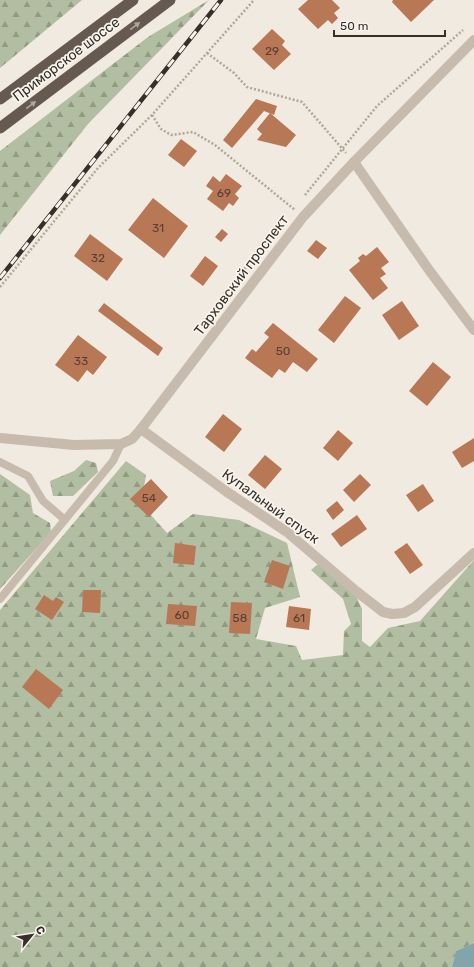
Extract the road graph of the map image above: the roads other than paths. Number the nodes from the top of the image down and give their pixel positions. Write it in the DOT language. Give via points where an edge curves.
graph roads {
  1 [pos="133,0"];
  2 [pos="170,0"];
  3 [pos="474,40"];
  4 [pos="0,100"];
  5 [pos="0,128"];
  6 [pos="354,162"];
  7 [pos="474,330"];
  8 [pos="141,429"];
  9 [pos="0,438"];
  10 [pos="121,444"];
  11 [pos="0,462"];
  12 [pos="64,520"];
  13 [pos="474,553"];
  14 [pos="0,599"];
  1 -- 4 [label="highway, Приморское шоссе"];
  5 -- 2 [label="highway, Приморское шоссе, one-way"];
  3 -- 6 [label="street, Тарховский проспект"];
  6 -- 7 [label="street"];
  6 -- 8 [label="street, Тарховский проспект" via="303,217"];
  8 -- 10 [label="street, Тарховский проспект" via="132,439"];
  8 -- 13 [label="street, Купальный спуск" via="287,532 383,612 404,613 415,607"];
  9 -- 10 [label="street" via="74,445"];
  10 -- 12 [label="lane" via="113,461"];
  11 -- 12 [label="lane" via="28,476 43,501"];
  12 -- 14 [label="lane"];
}
